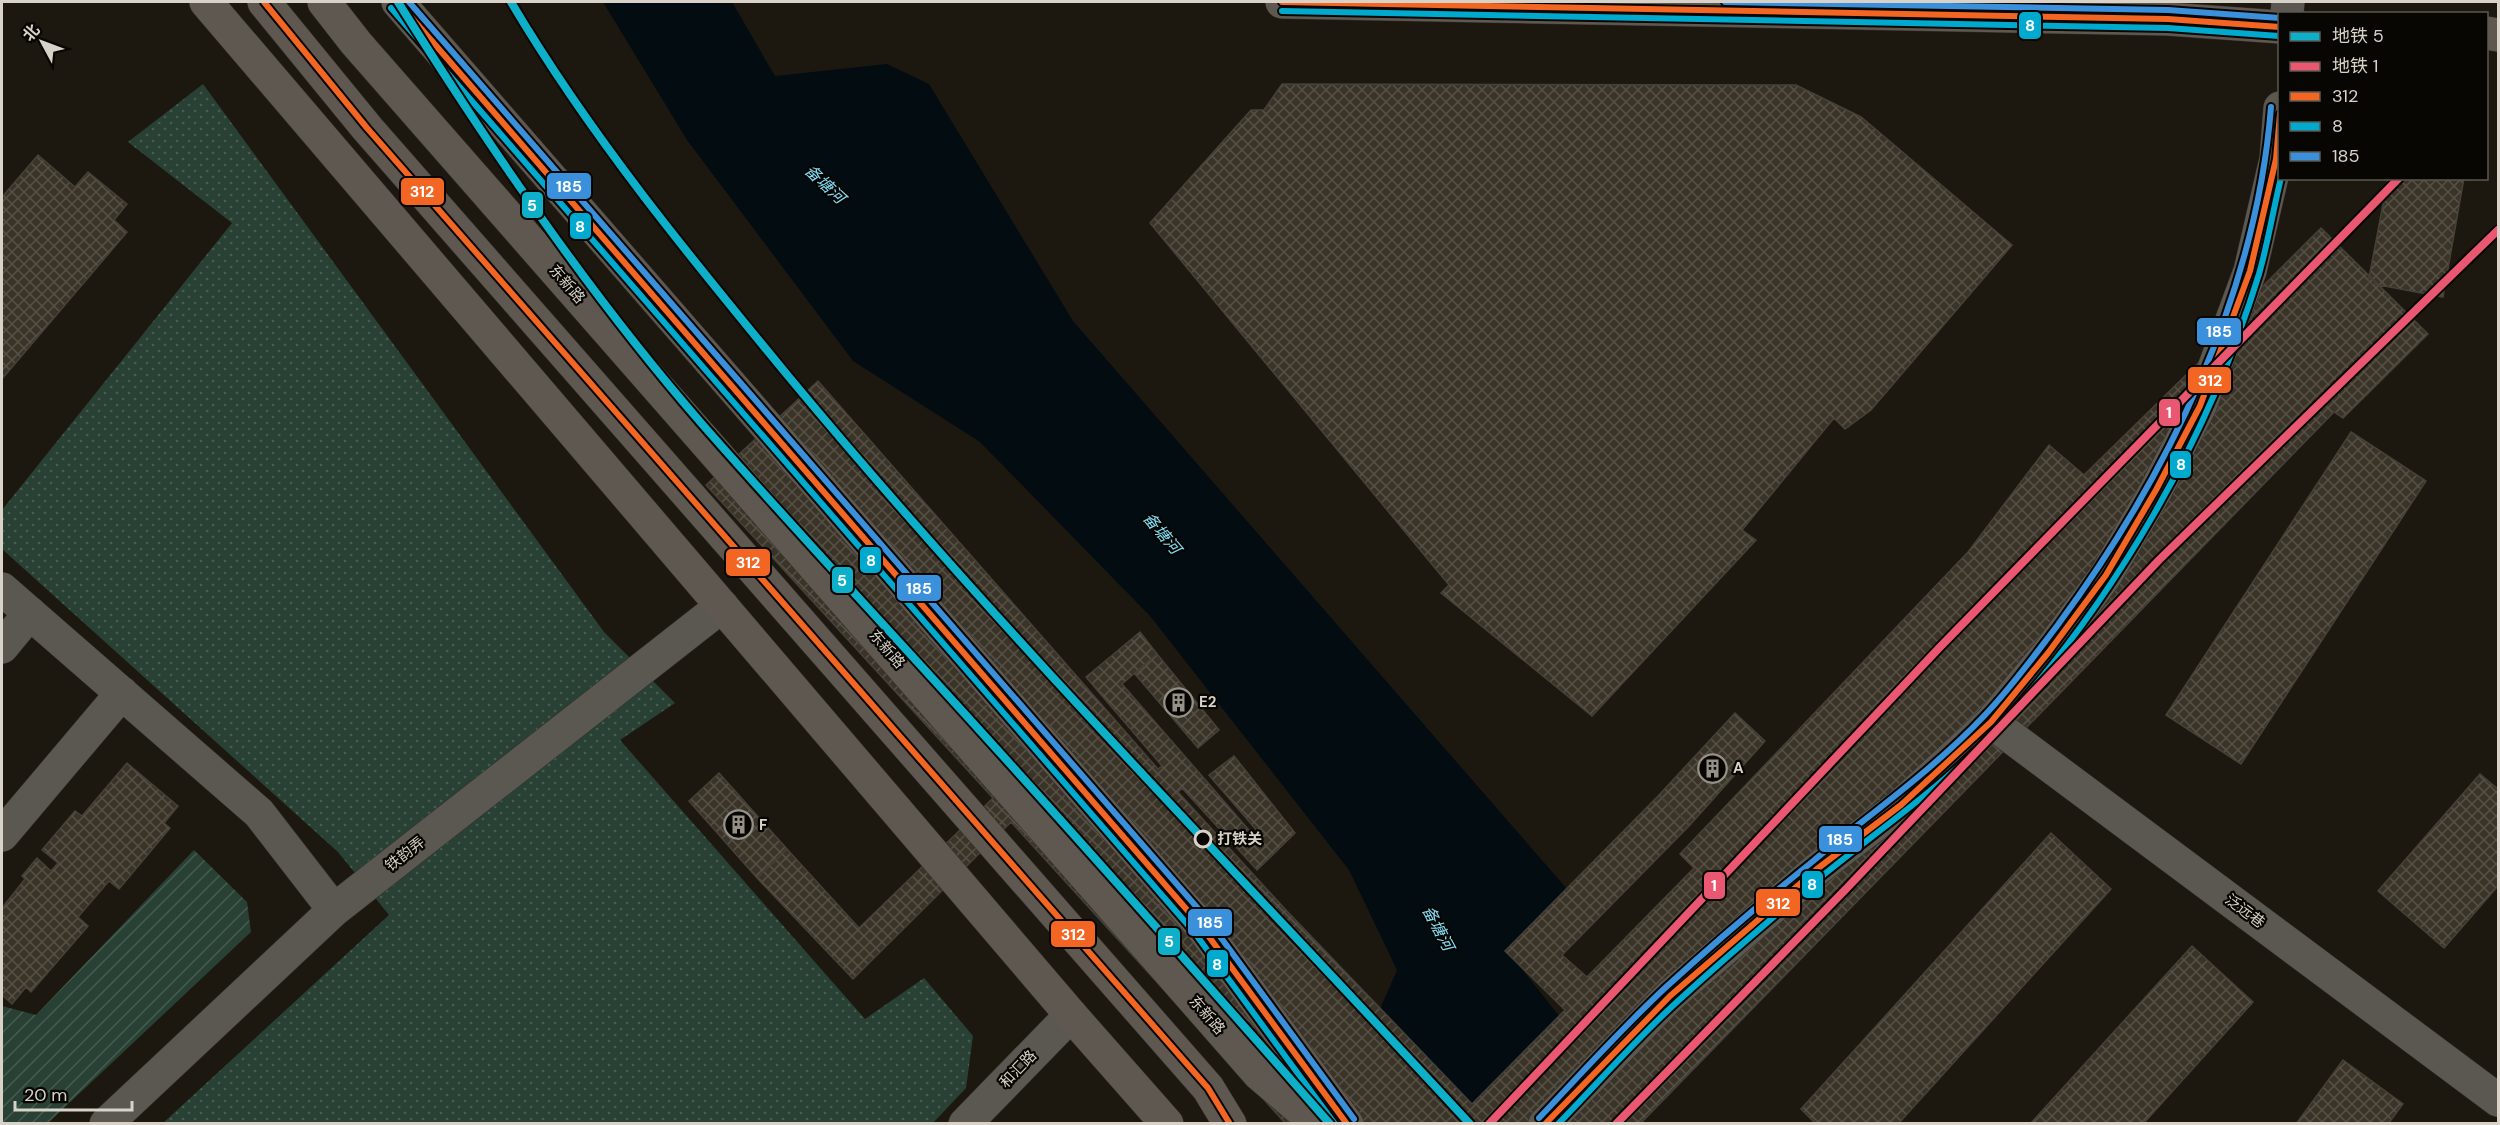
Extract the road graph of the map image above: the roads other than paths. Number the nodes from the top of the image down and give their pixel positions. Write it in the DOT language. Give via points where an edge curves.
graph roads {
  1 [pos="206,2"];
  2 [pos="264,2"];
  3 [pos="324,2"];
  4 [pos="398,2"];
  5 [pos="1282,2"];
  6 [pos="2278,27"];
  7 [pos="2278,134"];
  8 [pos="2,589"];
  9 [pos="722,606"];
  10 [pos="30,613"];
  11 [pos="2,648"];
  12 [pos="122,693"];
  13 [pos="1991,722"];
  14 [pos="2,835"];
  15 [pos="334,910"];
  16 [pos="1071,1015"];
  17 [pos="2499,1100"];
  18 [pos="106,1124"];
  19 [pos="965,1124"];
  20 [pos="1167,1124"];
  21 [pos="1230,1124"];
  22 [pos="1318,1124"];
  23 [pos="1347,1124"];
  24 [pos="1545,1124"];
  1 -- 9 [label="main road"];
  2 -- 21 [label="main road" via="367,128 1208,1088"];
  3 -- 22 [label="main road, 东新路" via="1259,1074"];
  4 -- 23 [label="main road" via="1201,926"];
  5 -- 6 [label="main road" via="2168,19"];
  7 -- 13 [label="street" via="2276,159 2250,271 2200,406 2106,575"];
  8 -- 10 [label="street"];
  9 -- 15 [label="street, 铁韵弄"];
  9 -- 16 [label="main road"];
  10 -- 11 [label="street"];
  10 -- 12 [label="street"];
  12 -- 14 [label="street"];
  12 -- 15 [label="street" via="259,813"];
  13 -- 17 [label="street, 泛远巷"];
  13 -- 24 [label="street" via="1900,805 1817,869 1670,996"];
  15 -- 18 [label="street, 铁韵弄"];
  16 -- 19 [label="street, 和汇路"];
  16 -- 20 [label="main road"];
}
